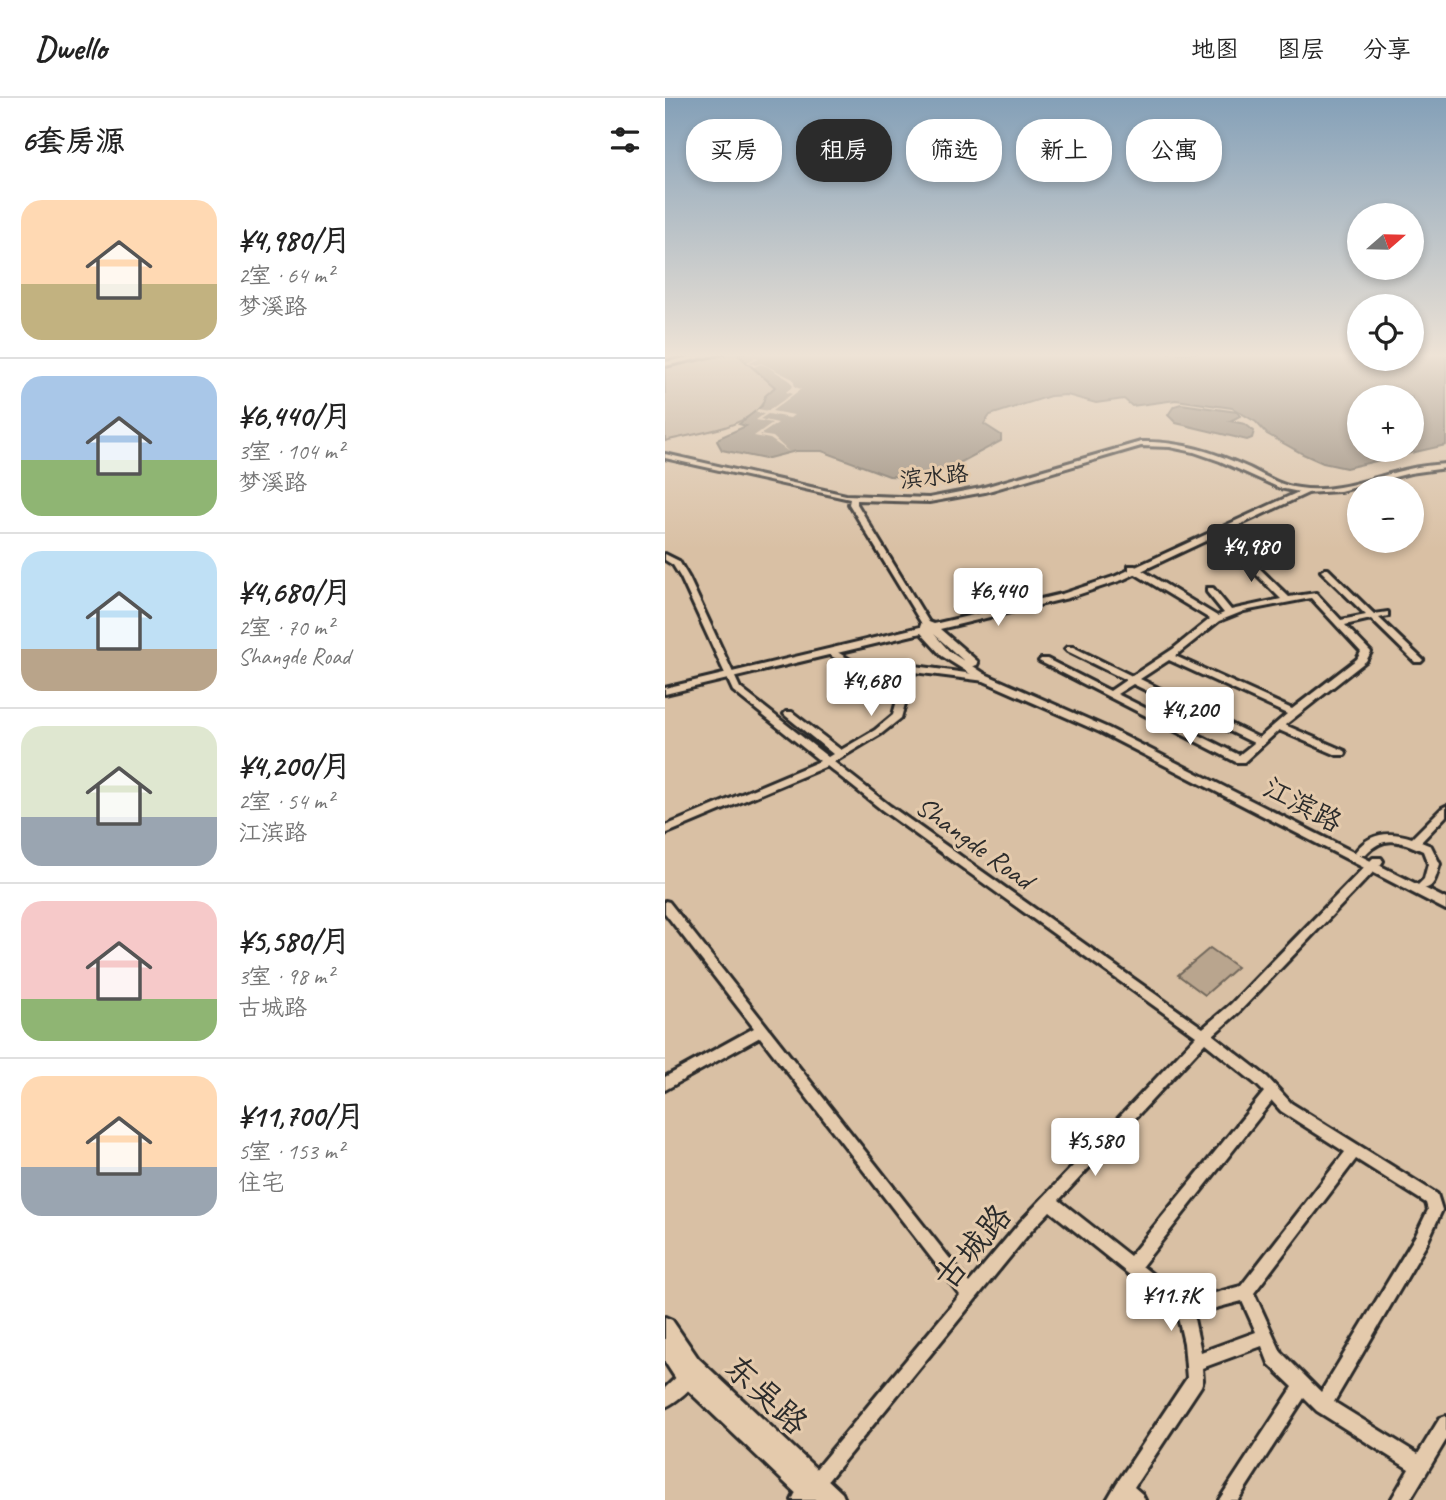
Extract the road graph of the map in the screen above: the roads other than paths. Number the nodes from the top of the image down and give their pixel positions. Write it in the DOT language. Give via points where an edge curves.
graph roads {
  1 [pos="665,456"];
  2 [pos="1446,466"];
  3 [pos="1301,491"];
  4 [pos="854,498"];
  5 [pos="665,556"];
  6 [pos="1255,563"];
  7 [pos="1134,569"];
  8 [pos="1325,571"];
  9 [pos="1210,590"];
  10 [pos="1287,600"];
  11 [pos="1229,613"];
  12 [pos="1385,614"];
  13 [pos="1372,616"];
  14 [pos="1215,620"];
  15 [pos="1340,622"];
  16 [pos="928,627"];
  17 [pos="1070,649"];
  18 [pos="831,652"];
  19 [pos="1168,656"];
  20 [pos="1418,660"];
  21 [pos="1044,661"];
  22 [pos="910,669"];
  23 [pos="726,673"];
  24 [pos="985,678"];
  25 [pos="1133,679"];
  26 [pos="665,685"];
  27 [pos="665,691"];
  28 [pos="1110,695"];
  29 [pos="1293,713"];
  30 [pos="789,714"];
  31 [pos="1277,726"];
  32 [pos="1260,741"];
  33 [pos="1341,753"];
  34 [pos="840,754"];
  35 [pos="827,762"];
  36 [pos="1446,810"];
  37 [pos="665,830"];
  38 [pos="1414,843"];
  39 [pos="1361,852"];
  40 [pos="1374,864"];
  41 [pos="1424,885"];
  42 [pos="1446,896"];
  43 [pos="665,905"];
  44 [pos="1446,905"];
  45 [pos="762,1030"];
  46 [pos="1204,1035"];
  47 [pos="665,1084"];
  48 [pos="1272,1092"];
  49 [pos="1354,1151"];
  50 [pos="1049,1201"];
  51 [pos="1131,1267"];
  52 [pos="1246,1292"];
  53 [pos="969,1295"];
  54 [pos="1184,1309"];
  55 [pos="665,1326"];
  56 [pos="1265,1337"];
  57 [pos="665,1345"];
  58 [pos="1194,1363"];
  59 [pos="692,1373"];
  60 [pos="1303,1386"];
  61 [pos="665,1399"];
  62 [pos="1323,1405"];
  63 [pos="1446,1424"];
  64 [pos="1420,1466"];
  65 [pos="810,1493"];
  66 [pos="1125,1496"];
  67 [pos="835,1500"];
  68 [pos="1228,1500"];
  69 [pos="1400,1500"];
  1 -- 4 [label="street, 滨水路"];
  2 -- 3 [label="street, 滨水路" via="1411,470 1332,492"];
  3 -- 4 [label="street, 滨水路" via="1191,447 1155,443 958,495 929,500"];
  3 -- 7 [label="main road"];
  4 -- 16 [label="street, 江滨路" via="853,504"];
  5 -- 23 [label="street, Shangde Road" via="685,578"];
  6 -- 10 [label="street"];
  7 -- 14 [label="street"];
  7 -- 16 [label="main road" via="1065,596"];
  8 -- 13 [label="street"];
  9 -- 11 [label="street"];
  10 -- 11 [label="street"];
  10 -- 15 [label="street" via="1313,595"];
  11 -- 14 [label="street"];
  12 -- 13 [label="street"];
  13 -- 15 [label="street"];
  13 -- 20 [label="street"];
  14 -- 19 [label="street"];
  15 -- 29 [label="street" via="1366,652 1361,662"];
  16 -- 18 [label="main road"];
  16 -- 23 [label="main road"];
  16 -- 24 [label="main road, 江滨路" via="946,654"];
  16 -- 39 [label="main road, 江滨路" via="983,670 1105,722"];
  17 -- 25 [label="street"];
  18 -- 22 [label="street" via="855,667"];
  18 -- 23 [label="main road"];
  19 -- 25 [label="street"];
  19 -- 29 [label="street"];
  21 -- 28 [label="street"];
  22 -- 24 [label="street"];
  22 -- 34 [label="street" via="898,716"];
  23 -- 26 [label="main road"];
  23 -- 27 [label="main road"];
  23 -- 35 [label="street, Shangde Road" via="736,689"];
  24 -- 40 [label="main road, 江滨路" via="1104,730"];
  25 -- 28 [label="street"];
  25 -- 32 [label="street"];
  28 -- 32 [label="street" via="1240,760"];
  29 -- 31 [label="street"];
  30 -- 34 [label="street"];
  31 -- 32 [label="street"];
  31 -- 33 [label="street"];
  34 -- 35 [label="street"];
  35 -- 37 [label="street"];
  35 -- 46 [label="street, Shangde Road"];
  36 -- 38 [label="street"];
  38 -- 39 [label="street" via="1398,836 1383,837"];
  38 -- 41 [label="street" via="1427,849 1434,864"];
  39 -- 40 [label="main road, 江滨路"];
  40 -- 41 [label="main road, 江滨路"];
  40 -- 44 [label="main road, 江滨路"];
  40 -- 46 [label="street, 古城路"];
  41 -- 42 [label="main road, 江滨路"];
  43 -- 45 [label="street"];
  45 -- 47 [label="street"];
  45 -- 53 [label="street"];
  46 -- 48 [label="street, Shangde Road"];
  46 -- 50 [label="street, 古城路"];
  48 -- 49 [label="street, Shangde Road" via="1286,1107"];
  48 -- 51 [label="street"];
  49 -- 52 [label="street"];
  49 -- 62 [label="street, Shangde Road" via="1432,1199 1435,1210"];
  50 -- 51 [label="street"];
  50 -- 53 [label="street, 古城路"];
  51 -- 54 [label="street"];
  52 -- 54 [label="street"];
  52 -- 56 [label="street"];
  53 -- 65 [label="street, 古城路"];
  54 -- 58 [label="street"];
  55 -- 59 [label="main road, 东吴路"];
  56 -- 58 [label="street"];
  56 -- 60 [label="street" via="1275,1358"];
  57 -- 59 [label="main road, 东吴路"];
  58 -- 66 [label="street" via="1195,1381"];
  59 -- 61 [label="street"];
  59 -- 65 [label="main road, 东吴路"];
  60 -- 62 [label="street"];
  60 -- 68 [label="street"];
  62 -- 64 [label="street"];
  63 -- 64 [label="street"];
  64 -- 69 [label="street"];
  65 -- 67 [label="main road, 东吴路"];
}
